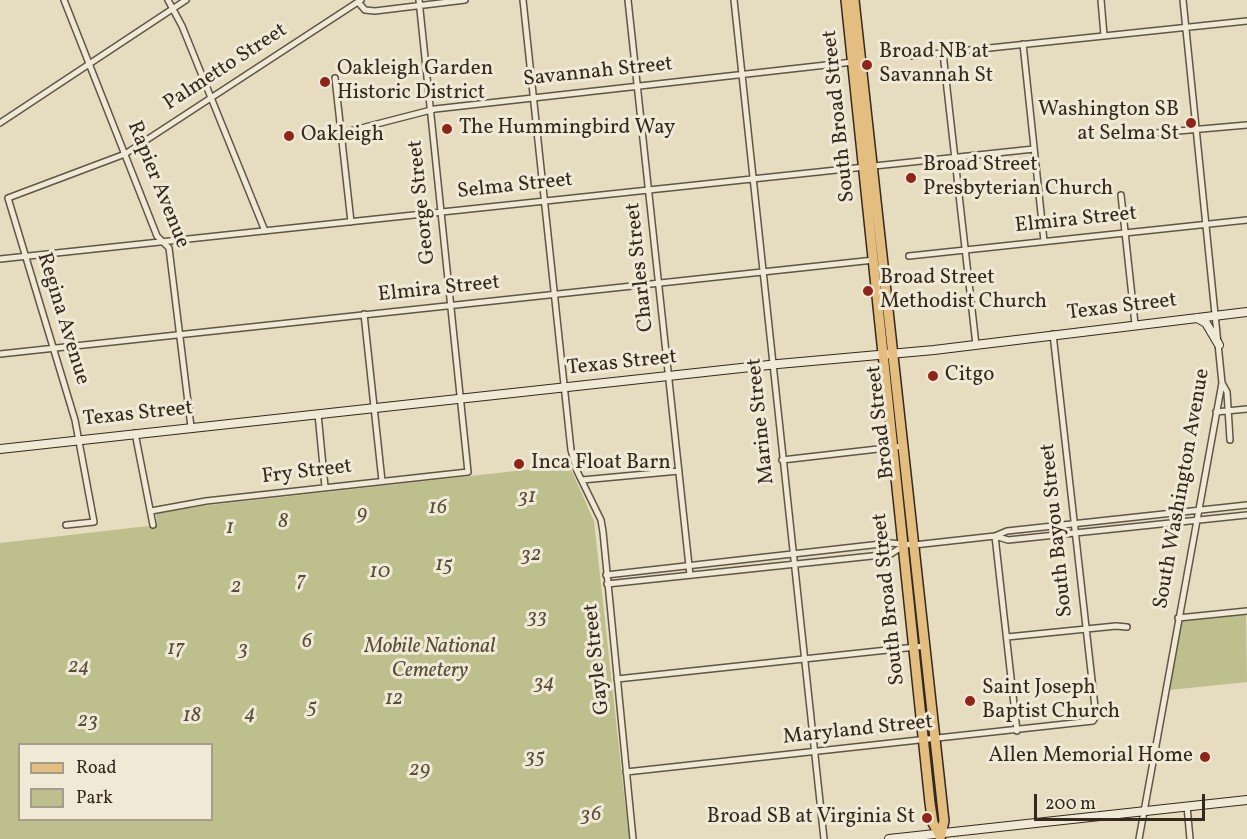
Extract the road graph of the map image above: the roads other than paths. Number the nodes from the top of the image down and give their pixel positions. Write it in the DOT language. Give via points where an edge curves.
graph roads {
  1 [pos="64,0"];
  2 [pos="168,0"];
  3 [pos="186,0"];
  4 [pos="465,0"];
  5 [pos="523,0"];
  6 [pos="628,0"];
  7 [pos="734,0"];
  8 [pos="846,0"];
  9 [pos="854,0"];
  10 [pos="1101,0"];
  11 [pos="1183,0"];
  12 [pos="359,1"];
  13 [pos="419,3"];
  14 [pos="174,8"];
  15 [pos="1247,21"];
  16 [pos="1186,27"];
  17 [pos="1104,35"];
  18 [pos="1023,44"];
  19 [pos="944,53"];
  20 [pos="913,56"];
  21 [pos="856,62"];
  22 [pos="89,65"];
  23 [pos="742,74"];
  24 [pos="335,78"];
  25 [pos="638,85"];
  26 [pos="533,97"];
  27 [pos="209,99"];
  28 [pos="430,110"];
  29 [pos="0,123"];
  30 [pos="1247,125"];
  31 [pos="1197,131"];
  32 [pos="342,133"];
  33 [pos="1121,136"];
  34 [pos="1034,149"];
  35 [pos="125,154"];
  36 [pos="956,156"];
  37 [pos="868,166"];
  38 [pos="753,178"];
  39 [pos="649,189"];
  40 [pos="1121,195"];
  41 [pos="8,198"];
  42 [pos="545,201"];
  43 [pos="441,212"];
  44 [pos="1247,220"];
  45 [pos="351,222"];
  46 [pos="1208,224"];
  47 [pos="265,231"];
  48 [pos="1125,233"];
  49 [pos="1044,241"];
  50 [pos="164,242"];
  51 [pos="966,250"];
  52 [pos="26,256"];
  53 [pos="909,256"];
  54 [pos="0,259"];
  55 [pos="877,259"];
  56 [pos="763,272"];
  57 [pos="659,283"];
  58 [pos="554,294"];
  59 [pos="451,305"];
  60 [pos="1247,312"];
  61 [pos="363,314"];
  62 [pos="1216,316"];
  63 [pos="1196,318"];
  64 [pos="1135,324"];
  65 [pos="1053,334"];
  66 [pos="178,335"];
  67 [pos="976,345"];
  68 [pos="1219,345"];
  69 [pos="54,349"];
  70 [pos="888,353"];
  71 [pos="0,354"];
  72 [pos="772,365"];
  73 [pos="670,377"];
  74 [pos="1222,383"];
  75 [pos="564,388"];
  76 [pos="461,399"];
  77 [pos="374,408"];
  78 [pos="1247,409"];
  79 [pos="1228,411"];
  80 [pos="1216,412"];
  81 [pos="318,414"];
  82 [pos="191,427"];
  83 [pos="135,433"];
  84 [pos="78,440"];
  85 [pos="1230,440"];
  86 [pos="904,446"];
  87 [pos="892,447"];
  88 [pos="0,449"];
  89 [pos="782,460"];
  90 [pos="679,471"];
  91 [pos="468,472"];
  92 [pos="582,480"];
  93 [pos="382,481"];
  94 [pos="326,487"];
  95 [pos="908,487"];
  96 [pos="897,488"];
  97 [pos="1244,505"];
  98 [pos="1197,510"];
  99 [pos="151,511"];
  100 [pos="1159,515"];
  101 [pos="1244,515"];
  102 [pos="1195,520"];
  103 [pos="1074,524"];
  104 [pos="1160,524"];
  105 [pos="66,525"];
  106 [pos="153,525"];
  107 [pos="1075,533"];
  108 [pos="995,536"];
  109 [pos="914,545"];
  110 [pos="903,546"];
  111 [pos="794,553"];
  112 [pos="795,564"];
  113 [pos="689,566"];
  114 [pos="606,575"];
  115 [pos="690,575"];
  116 [pos="607,584"];
  117 [pos="1247,611"];
  118 [pos="1178,618"];
  119 [pos="1127,627"];
  120 [pos="1086,629"];
  121 [pos="1007,637"];
  122 [pos="925,646"];
  123 [pos="914,647"];
  124 [pos="805,659"];
  125 [pos="616,680"];
  126 [pos="1093,721"];
  127 [pos="1017,731"];
  128 [pos="935,740"];
  129 [pos="924,741"];
  130 [pos="815,752"];
  131 [pos="627,772"];
  132 [pos="1247,800"];
  133 [pos="1187,806"];
  134 [pos="1144,811"];
  135 [pos="940,836"];
  136 [pos="633,839"];
  137 [pos="824,839"];
  138 [pos="889,839"];
  139 [pos="1139,839"];
  140 [pos="1191,839"];
  1 -- 22 [label="street, Rapier Avenue"];
  2 -- 14 [label="street"];
  3 -- 14 [label="street"];
  4 -- 13 [label="street"];
  5 -- 26 [label="street, Gayle Street"];
  6 -- 25 [label="street, Charles Street"];
  7 -- 23 [label="street, Marine Street"];
  8 -- 21 [label="main road, South Broad Street"];
  9 -- 21 [label="main road, Broad Street"];
  10 -- 17 [label="street"];
  11 -- 16 [label="street, South Washington Avenue"];
  12 -- 13 [label="street" via="365,10"];
  12 -- 27 [label="street, Palmetto Street"];
  13 -- 28 [label="street, George Street"];
  14 -- 22 [label="street"];
  14 -- 27 [label="street"];
  15 -- 16 [label="street"];
  16 -- 17 [label="street"];
  16 -- 31 [label="street, South Washington Avenue"];
  17 -- 18 [label="street"];
  18 -- 19 [label="street"];
  18 -- 34 [label="street"];
  19 -- 20 [label="street"];
  19 -- 36 [label="street"];
  21 -- 23 [label="street, Savannah Street"];
  21 -- 37 [label="main road, Broad Street"];
  22 -- 29 [label="street"];
  22 -- 35 [label="street, Rapier Avenue"];
  23 -- 25 [label="street, Savannah Street"];
  23 -- 38 [label="street, Marine Street"];
  24 -- 32 [label="street"];
  25 -- 26 [label="street, Savannah Street"];
  25 -- 39 [label="street, Charles Street"];
  26 -- 28 [label="street, Savannah Street"];
  26 -- 42 [label="street, Gayle Street"];
  27 -- 35 [label="street, Palmetto Street"];
  27 -- 47 [label="street"];
  28 -- 32 [label="street, Savannah Street"];
  28 -- 43 [label="street, George Street"];
  30 -- 31 [label="street"];
  31 -- 33 [label="street"];
  31 -- 46 [label="street, South Washington Avenue"];
  32 -- 45 [label="street"];
  34 -- 36 [label="street, Selma Street"];
  34 -- 49 [label="street"];
  35 -- 41 [label="street, Palmetto Street"];
  35 -- 50 [label="street, Rapier Avenue" via="157,236"];
  36 -- 37 [label="street, Selma Street"];
  36 -- 51 [label="street"];
  37 -- 38 [label="street, Selma Street"];
  37 -- 55 [label="main road, Broad Street"];
  38 -- 39 [label="street, Selma Street"];
  38 -- 56 [label="street, Marine Street"];
  39 -- 42 [label="street, Selma Street"];
  39 -- 57 [label="street, Charles Street"];
  40 -- 48 [label="street"];
  41 -- 52 [label="street, Regina Avenue"];
  42 -- 43 [label="street, Selma Street"];
  42 -- 58 [label="street, Gayle Street"];
  43 -- 45 [label="street, Selma Street"];
  43 -- 59 [label="street, George Street"];
  44 -- 46 [label="street, Elmira Street"];
  45 -- 47 [label="street, Selma Street"];
  46 -- 48 [label="street, Elmira Street"];
  46 -- 62 [label="street, South Washington Avenue"];
  47 -- 50 [label="street, Selma Street"];
  48 -- 49 [label="street, Elmira Street"];
  48 -- 64 [label="street"];
  49 -- 51 [label="street, Elmira Street"];
  50 -- 52 [label="street, Selma Street"];
  50 -- 66 [label="street, Rapier Avenue" via="169,248"];
  51 -- 53 [label="street, Elmira Street"];
  51 -- 67 [label="street"];
  52 -- 54 [label="street, Selma Street"];
  52 -- 69 [label="street, Regina Avenue"];
  55 -- 56 [label="street, Elmira Street"];
  55 -- 70 [label="main road, Broad Street"];
  56 -- 57 [label="street, Elmira Street"];
  56 -- 72 [label="street, Marine Street"];
  57 -- 58 [label="street, Elmira Street"];
  57 -- 73 [label="street, Charles Street"];
  58 -- 59 [label="street, Elmira Street"];
  58 -- 75 [label="street, Gayle Street"];
  59 -- 61 [label="street, Elmira Street"];
  59 -- 76 [label="street, George Street"];
  60 -- 62 [label="street, Texas Street"];
  61 -- 66 [label="street, Elmira Street"];
  61 -- 77 [label="street"];
  62 -- 63 [label="street, Texas Street"];
  62 -- 68 [label="street, South Washington Avenue"];
  63 -- 64 [label="street, Texas Street"];
  63 -- 68 [label="street" via="1206,323"];
  64 -- 65 [label="street, Texas Street"];
  65 -- 67 [label="street, Texas Street"];
  65 -- 103 [label="street, South Bayou Street"];
  66 -- 69 [label="street, Elmira Street"];
  66 -- 82 [label="street, Rapier Avenue"];
  67 -- 70 [label="street, Texas Street"];
  68 -- 74 [label="street, South Washington Avenue"];
  69 -- 71 [label="street, Elmira Street"];
  69 -- 84 [label="street, Regina Avenue"];
  70 -- 72 [label="street, Texas Street"];
  70 -- 86 [label="main road, Broad Street"];
  70 -- 87 [label="main road, South Broad Street"];
  72 -- 73 [label="street, Texas Street"];
  72 -- 89 [label="street, Marine Street"];
  73 -- 75 [label="street, Texas Street"];
  73 -- 90 [label="street, Charles Street"];
  74 -- 79 [label="street" via="1227,392"];
  74 -- 80 [label="street, South Washington Avenue"];
  75 -- 76 [label="street, Texas Street"];
  75 -- 92 [label="street, Gayle Street" via="571,450"];
  76 -- 77 [label="street, Texas Street"];
  76 -- 91 [label="street, George Street"];
  77 -- 81 [label="street, Texas Street"];
  77 -- 93 [label="street"];
  78 -- 79 [label="street"];
  79 -- 80 [label="street"];
  79 -- 85 [label="street"];
  80 -- 98 [label="street, South Washington Avenue"];
  81 -- 82 [label="street, Texas Street"];
  81 -- 94 [label="street"];
  82 -- 83 [label="street, Texas Street"];
  83 -- 84 [label="street, Texas Street"];
  83 -- 99 [label="street"];
  84 -- 88 [label="street, Texas Street"];
  84 -- 105 [label="street, Regina Avenue" via="94,522"];
  86 -- 87 [label="street"];
  86 -- 95 [label="main road, Broad Street"];
  87 -- 89 [label="street"];
  87 -- 96 [label="main road, South Broad Street"];
  89 -- 111 [label="street, Marine Street"];
  90 -- 92 [label="street"];
  90 -- 113 [label="street, Charles Street"];
  91 -- 93 [label="street, Fry Street"];
  92 -- 114 [label="street, Gayle Street" via="601,520"];
  93 -- 94 [label="street, Fry Street"];
  94 -- 99 [label="street, Fry Street"];
  95 -- 96 [label="street"];
  95 -- 109 [label="main road, Broad Street"];
  96 -- 110 [label="main road, South Broad Street"];
  97 -- 98 [label="street"];
  97 -- 101 [label="street"];
  98 -- 100 [label="street"];
  98 -- 102 [label="street, South Washington Avenue"];
  99 -- 106 [label="street"];
  100 -- 103 [label="street"];
  100 -- 104 [label="street"];
  101 -- 102 [label="street"];
  102 -- 104 [label="street"];
  102 -- 118 [label="street, South Washington Avenue"];
  103 -- 107 [label="street, South Bayou Street"];
  103 -- 108 [label="street" via="1007,531"];
  104 -- 107 [label="street"];
  107 -- 108 [label="street" via="1008,540"];
  107 -- 120 [label="street, South Bayou Street"];
  108 -- 109 [label="street"];
  108 -- 121 [label="street"];
  109 -- 110 [label="street"];
  109 -- 122 [label="main road, Broad Street"];
  110 -- 111 [label="street" via="890,543"];
  110 -- 112 [label="street" via="891,554"];
  110 -- 123 [label="main road, South Broad Street"];
  111 -- 112 [label="street, Marine Street"];
  111 -- 113 [label="street"];
  112 -- 115 [label="street"];
  112 -- 124 [label="street, Marine Street"];
  113 -- 114 [label="street"];
  113 -- 115 [label="street, Charles Street"];
  114 -- 116 [label="street, Gayle Street"];
  115 -- 116 [label="street"];
  116 -- 125 [label="street, Gayle Street"];
  117 -- 118 [label="street"];
  118 -- 134 [label="street, South Washington Avenue"];
  119 -- 120 [label="street"];
  120 -- 121 [label="street"];
  120 -- 126 [label="street, South Bayou Street" via="1096,716"];
  121 -- 127 [label="street"];
  122 -- 123 [label="street"];
  122 -- 128 [label="main road, Broad Street"];
  123 -- 124 [label="street"];
  123 -- 129 [label="main road, South Broad Street"];
  124 -- 125 [label="street"];
  124 -- 130 [label="street, Marine Street"];
  125 -- 131 [label="street, Gayle Street"];
  126 -- 127 [label="street, Maryland Street"];
  127 -- 128 [label="street, Maryland Street"];
  128 -- 129 [label="street, Maryland Street"];
  128 -- 135 [label="main road, Broad Street" via="944,821"];
  129 -- 130 [label="street, Maryland Street"];
  129 -- 135 [label="main road, South Broad Street" via="933,823"];
  130 -- 131 [label="street, Maryland Street"];
  130 -- 137 [label="street, Marine Street"];
  131 -- 136 [label="street, Gayle Street"];
  132 -- 133 [label="street"];
  133 -- 134 [label="street"];
  133 -- 140 [label="street"];
  134 -- 135 [label="street"];
  134 -- 139 [label="street, South Washington Avenue"];
  135 -- 138 [label="street"];
}
